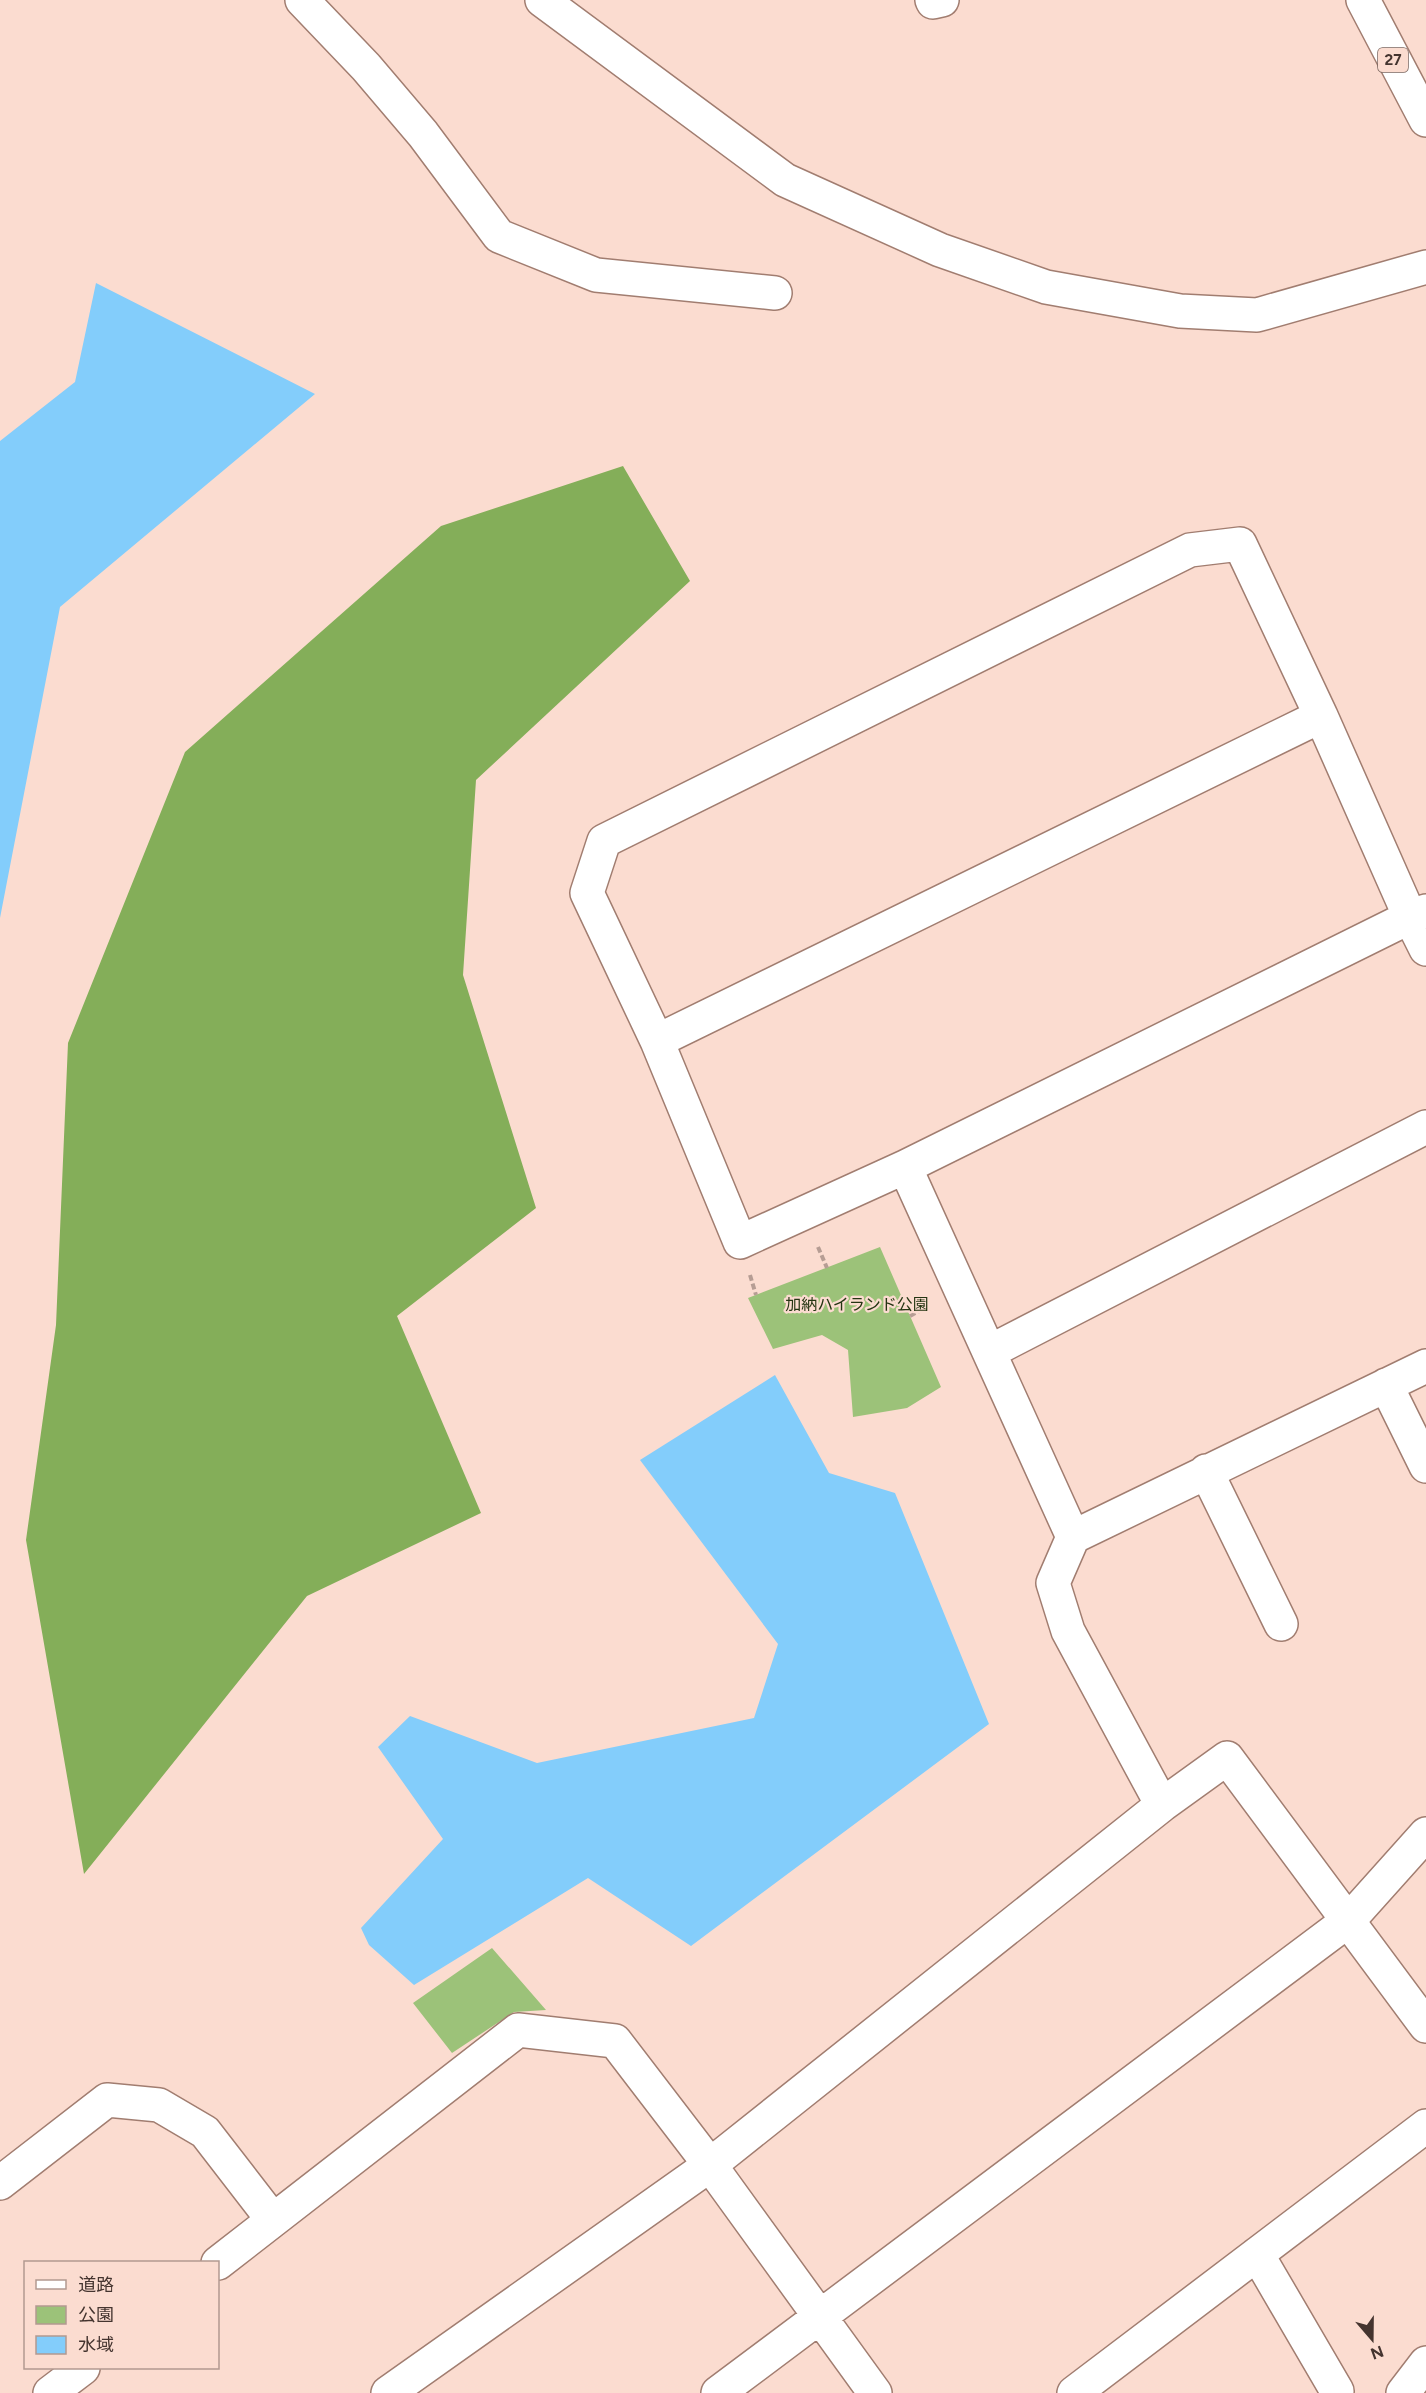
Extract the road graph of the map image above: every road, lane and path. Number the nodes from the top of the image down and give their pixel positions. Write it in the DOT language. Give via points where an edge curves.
graph roads {
  1 [pos="302,0"];
  2 [pos="542,0"];
  3 [pos="932,0"];
  4 [pos="942,0"];
  5 [pos="1363,0"];
  6 [pos="1426,120"];
  7 [pos="1426,267"];
  8 [pos="775,293"];
  9 [pos="1321,716"];
  10 [pos="1418,914"];
  11 [pos="1426,949"];
  12 [pos="657,1041"];
  13 [pos="1426,1127"];
  14 [pos="905,1167"];
  15 [pos="989,1352"];
  16 [pos="1426,1366"];
  17 [pos="1386,1385"];
  18 [pos="1426,1466"];
  19 [pos="1206,1471"];
  20 [pos="1073,1537"];
  21 [pos="1281,1624"];
  22 [pos="1162,1805"];
  23 [pos="1426,1834"];
  24 [pos="1349,1920"];
  25 [pos="1426,2026"];
  26 [pos="1426,2126"];
  27 [pos="710,2165"];
  28 [pos="0,2183"];
  29 [pos="273,2220"];
  30 [pos="1257,2254"];
  31 [pos="219,2262"];
  32 [pos="818,2317"];
  33 [pos="1426,2363"];
  34 [pos="81,2369"];
  35 [pos="52,2392"];
  36 [pos="387,2393"];
  37 [pos="718,2393"];
  38 [pos="875,2393"];
  39 [pos="1074,2393"];
  40 [pos="1335,2393"];
  41 [pos="1403,2393"];
  1 -- 8 [label="street" via="423,134 499,236 596,275"];
  2 -- 7 [label="street" via="785,180 940,250 1046,287 1180,310 1257,315"];
  3 -- 4 [label="street"];
  5 -- 6 [label="street, 27"];
  9 -- 10 [label="street"];
  9 -- 12 [label="street"];
  9 -- 12 [label="street" via="1240,544 1190,550 604,841 587,892"];
  10 -- 11 [label="street"];
  10 -- 14 [label="street"];
  12 -- 14 [label="street" via="740,1242"];
  13 -- 15 [label="street"];
  14 -- 15 [label="street"];
  15 -- 20 [label="street"];
  16 -- 17 [label="street"];
  17 -- 18 [label="street"];
  17 -- 19 [label="street"];
  19 -- 20 [label="street"];
  19 -- 21 [label="street"];
  20 -- 22 [label="street" via="1053,1583 1068,1631"];
  22 -- 24 [label="street" via="1227,1758"];
  22 -- 27 [label="street"];
  23 -- 24 [label="street"];
  24 -- 25 [label="street"];
  24 -- 32 [label="street"];
  26 -- 30 [label="street"];
  27 -- 29 [label="street" via="615,2041 518,2030"];
  27 -- 32 [label="street"];
  27 -- 36 [label="street"];
  28 -- 29 [label="street" via="107,2100 159,2105 205,2132"];
  29 -- 31 [label="street"];
  30 -- 39 [label="street"];
  30 -- 40 [label="street"];
  32 -- 37 [label="street"];
  32 -- 38 [label="street"];
  33 -- 41 [label="street"];
  34 -- 35 [label="street"];
}
